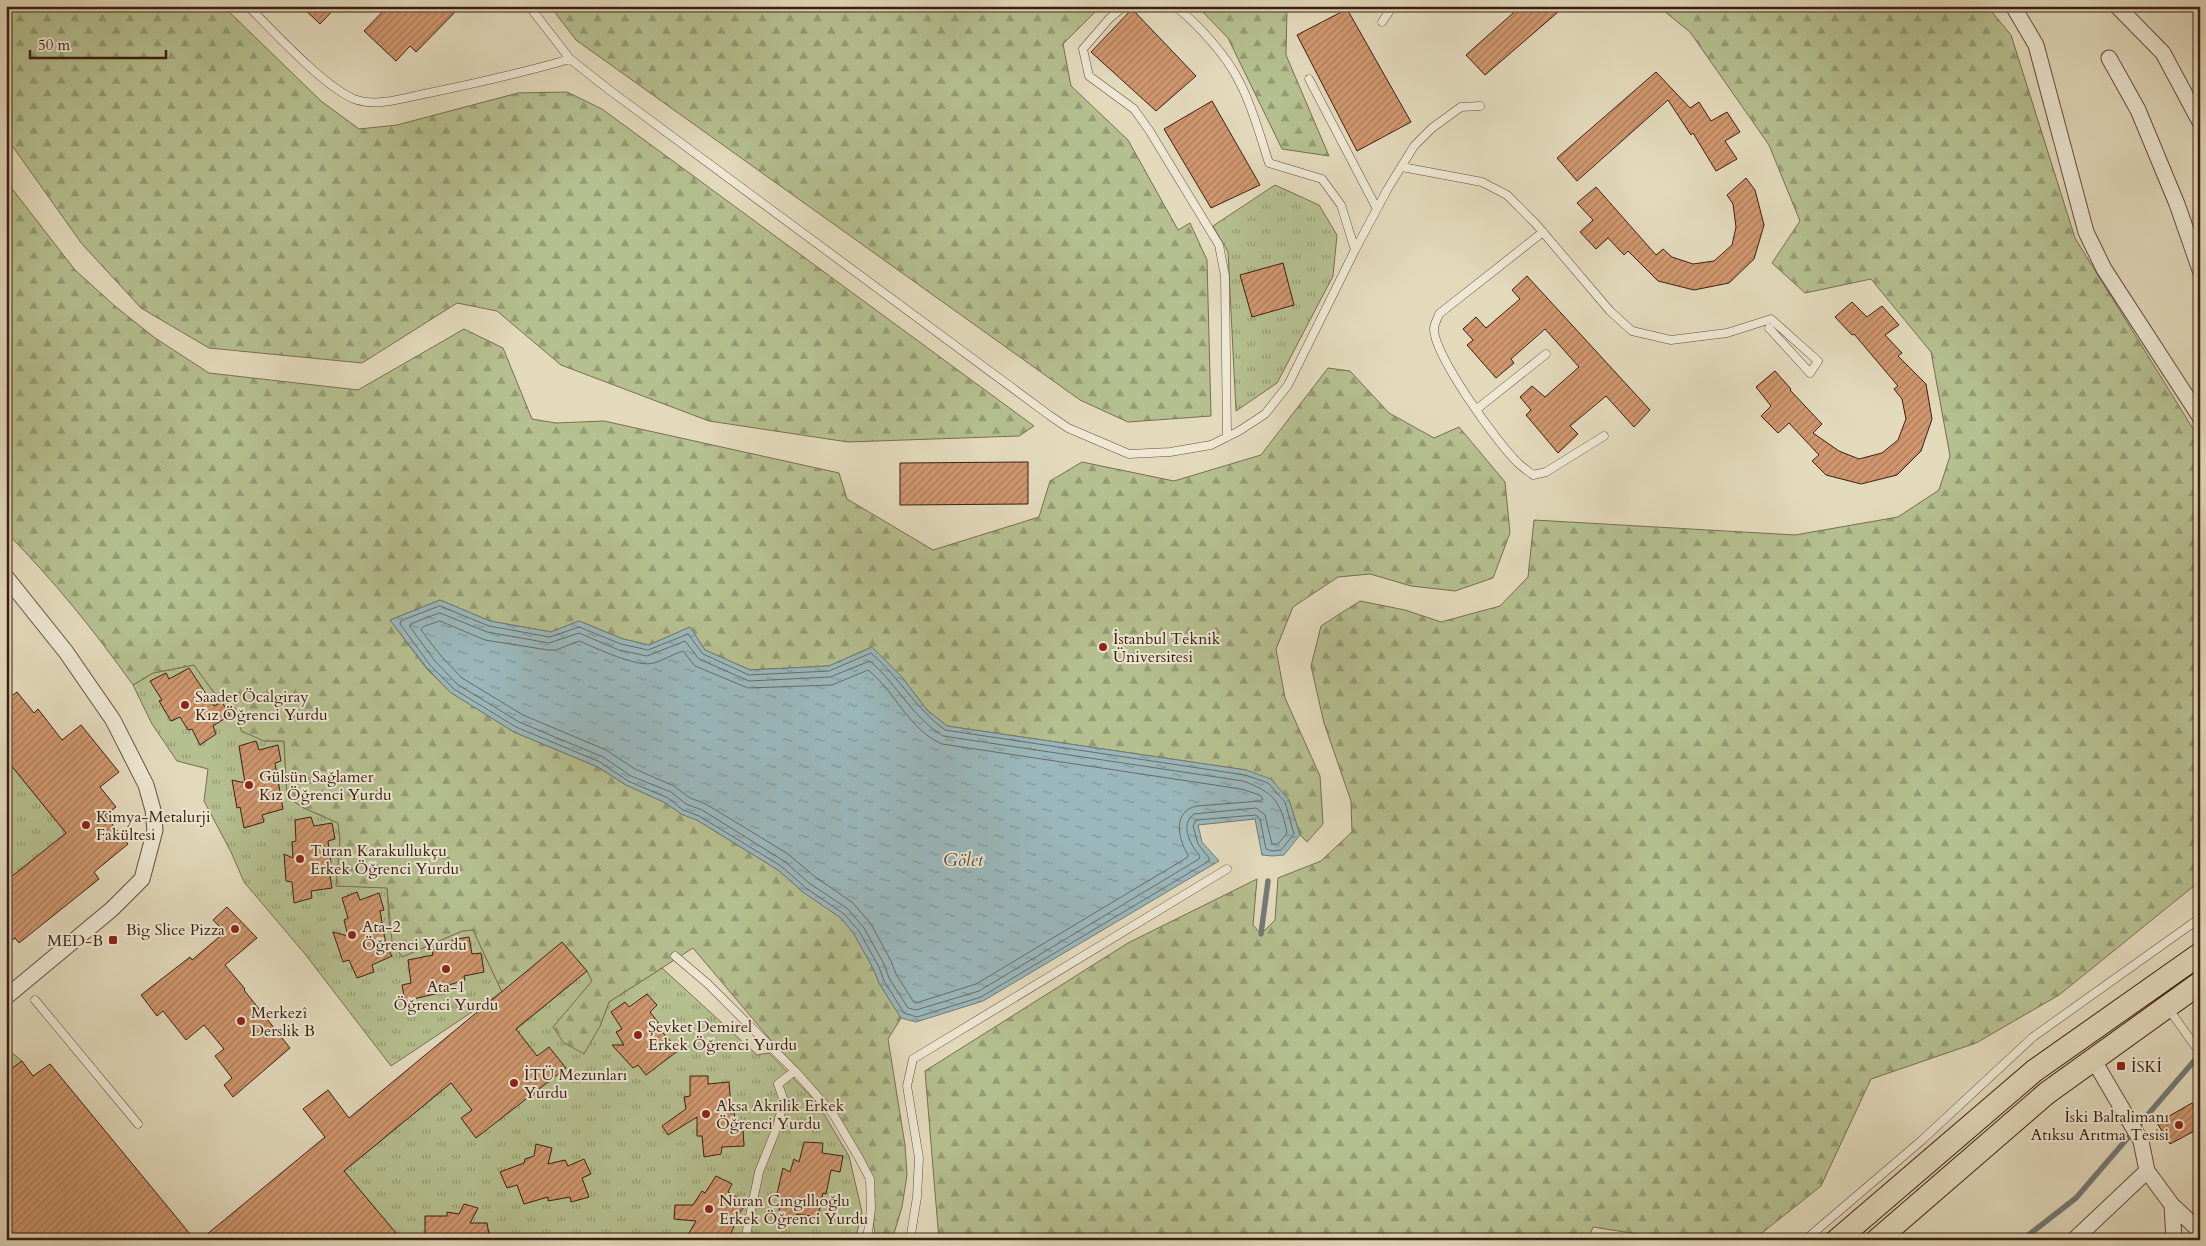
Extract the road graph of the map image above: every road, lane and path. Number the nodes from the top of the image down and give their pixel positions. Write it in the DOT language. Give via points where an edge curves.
graph roads {
  1 [pos="248,6"];
  2 [pos="529,6"];
  3 [pos="1124,6"];
  4 [pos="1175,6"];
  5 [pos="1393,6"];
  6 [pos="2013,6"];
  7 [pos="2117,6"];
  8 [pos="1382,22"];
  9 [pos="2109,58"];
  10 [pos="570,60"];
  11 [pos="1309,79"];
  12 [pos="1480,106"];
  13 [pos="2200,122"];
  14 [pos="1402,167"];
  15 [pos="1377,209"];
  16 [pos="1543,232"];
  17 [pos="1355,250"];
  18 [pos="2200,270"];
  19 [pos="1770,328"];
  20 [pos="1546,354"];
  21 [pos="1477,409"];
  22 [pos="2200,417"];
  23 [pos="1604,436"];
  24 [pos="1226,437"];
  25 [pos="6,577"];
  26 [pos="1227,869"];
  27 [pos="2200,918"];
  28 [pos="2200,954"];
  29 [pos="675,956"];
  30 [pos="2200,983"];
  31 [pos="6,997"];
  32 [pos="35,1000"];
  33 [pos="2166,1006"];
  34 [pos="2200,1053"];
  35 [pos="2093,1059"];
  36 [pos="794,1070"];
  37 [pos="138,1124"];
  38 [pos="2147,1171"];
  39 [pos="2172,1205"];
  40 [pos="2200,1231"];
  41 [pos="745,1240"];
  42 [pos="867,1240"];
  43 [pos="907,1240"];
  44 [pos="1805,1240"];
  45 [pos="1837,1240"];
  46 [pos="1877,1240"];
  47 [pos="2074,1240"];
  48 [pos="2174,1240"];
  1 -- 10 [label="lane" via="336,90 373,103 510,76"];
  2 -- 10 [label="lane"];
  3 -- 24 [label="lane" via="1083,49 1087,67 1090,76 1134,109 1219,245 1225,276"];
  4 -- 17 [label="lane" via="1213,44 1240,82 1269,163 1322,179 1341,205"];
  5 -- 8 [label="lane"];
  6 -- 22 [label="street" via="2036,45 2086,232 2104,269"];
  7 -- 13 [label="street" via="2163,53"];
  9 -- 18 [label="street" via="2138,110"];
  10 -- 24 [label="lane" via="1068,428 1130,454 1170,452 1210,444"];
  11 -- 15 [label="lane"];
  12 -- 14 [label="lane" via="1461,107 1432,128 1414,146"];
  14 -- 15 [label="lane"];
  14 -- 16 [label="lane" via="1482,182 1507,195"];
  15 -- 17 [label="lane"];
  16 -- 19 [label="lane" via="1610,311 1632,331 1671,340 1727,334 1771,319 1818,362 1810,373"];
  16 -- 21 [label="lane" via="1439,314 1434,328 1439,349"];
  17 -- 24 [label="lane" via="1288,386 1265,414"];
  20 -- 21 [label="lane"];
  21 -- 23 [label="lane" via="1518,463 1533,475 1546,472"];
  25 -- 31 [label="street" via="66,652 113,720 146,785 155,830 142,879 112,909"];
  26 -- 43 [label="lane" via="913,1059 907,1086 919,1158 917,1197 911,1234"];
  27 -- 44 [label="lane" via="2033,1037 1920,1141"];
  28 -- 45 [label="main road" via="2034,1071"];
  29 -- 36 [label="lane" via="708,984"];
  30 -- 33 [label="main road"];
  32 -- 37 [label="lane"];
  33 -- 34 [label="lane"];
  33 -- 35 [label="main road"];
  35 -- 38 [label="street" via="2141,1142"];
  35 -- 46 [label="main road" via="2047,1093"];
  36 -- 41 [label="lane" via="778,1084 784,1101 759,1172"];
  36 -- 42 [label="lane" via="833,1114 870,1179"];
  38 -- 39 [label="street"];
  38 -- 47 [label="street"];
  39 -- 40 [label="street"];
  39 -- 48 [label="street"];
}
